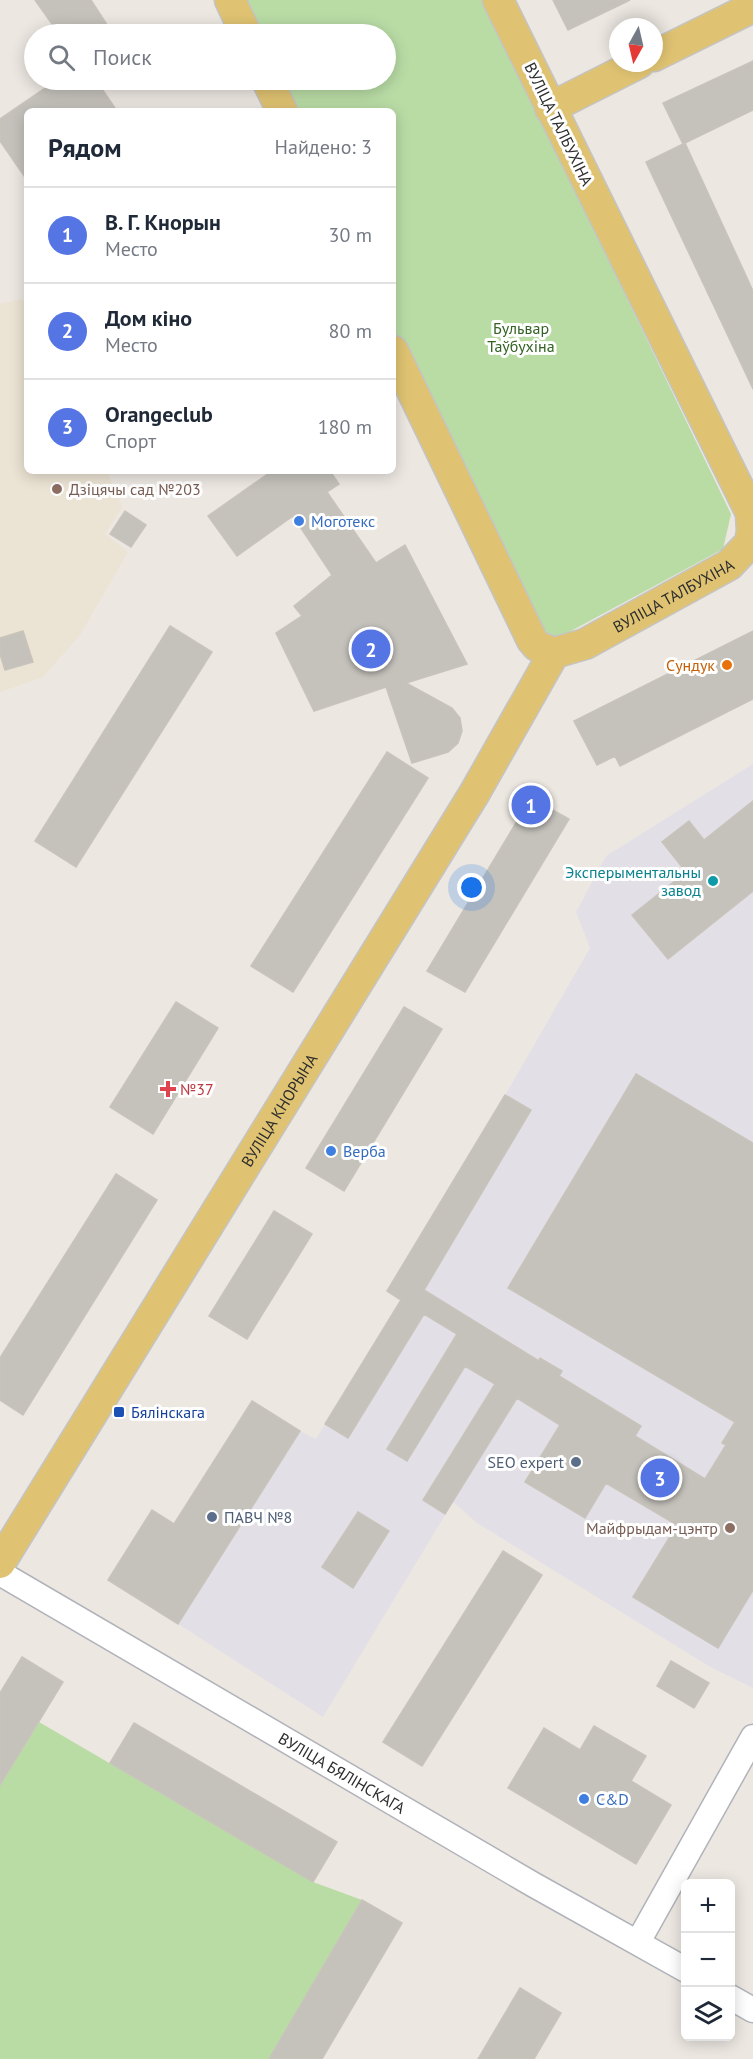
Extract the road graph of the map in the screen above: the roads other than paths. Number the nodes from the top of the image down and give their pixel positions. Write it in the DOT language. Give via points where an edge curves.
graph roads {
  1 [pos="230,0"];
  2 [pos="498,0"];
  3 [pos="753,7"];
  4 [pos="241,24"];
  5 [pos="663,52"];
  6 [pos="621,72"];
  7 [pos="272,90"];
  8 [pos="281,108"];
  9 [pos="550,108"];
  10 [pos="396,357"];
  11 [pos="554,653"];
  12 [pos="0,1563"];
  13 [pos="0,1573"];
  14 [pos="753,1737"];
  15 [pos="638,1942"];
  16 [pos="681,1967"];
  17 [pos="735,2000"];
  18 [pos="753,2010"];
  1 -- 4 [label="main road"];
  2 -- 9 [label="main road, ВУЛІЦА ТАЛБУХІНА"];
  3 -- 5 [label="main road"];
  6 -- 9 [label="main road"];
  7 -- 8 [label="main road"];
  9 -- 11 [label="main road, ВУЛІЦА ТАЛБУХІНА" via="747,504 752,522 750,543 729,565 585,644"];
  10 -- 11 [label="main road" via="532,640"];
  11 -- 12 [label="main road, ВУЛІЦА КНОРЫНА" via="474,794"];
  13 -- 15 [label="street, ВУЛІЦА БЯЛІНСКАГА"];
  14 -- 15 [label="street"];
  15 -- 16 [label="street, ВУЛІЦА БЯЛІНСКАГА"];
  17 -- 18 [label="street"];
}
